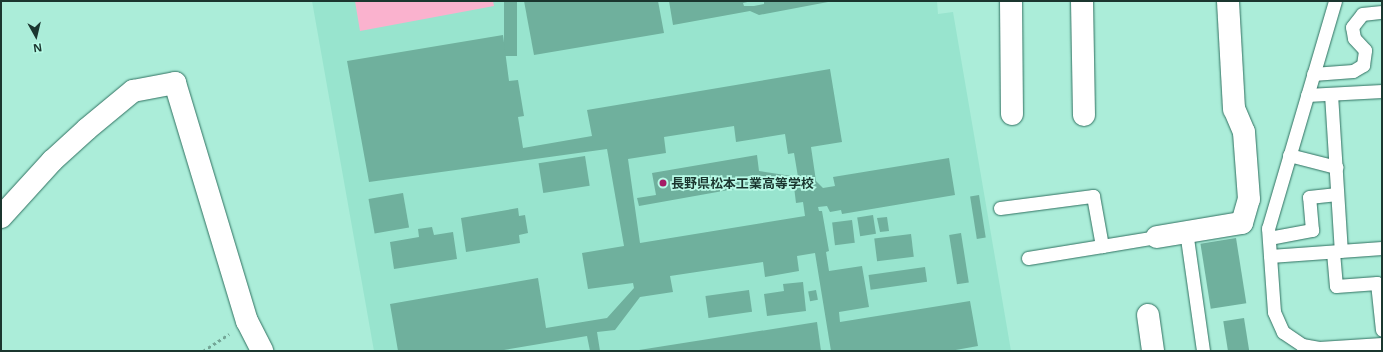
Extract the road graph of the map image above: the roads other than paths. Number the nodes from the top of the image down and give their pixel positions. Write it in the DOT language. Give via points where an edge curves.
graph roads {
  1 [pos="1011,1"];
  2 [pos="1082,1"];
  3 [pos="1228,1"];
  4 [pos="1335,1"];
  5 [pos="1382,12"];
  6 [pos="1313,74"];
  7 [pos="1382,91"];
  8 [pos="1331,94"];
  9 [pos="1307,95"];
  10 [pos="1012,114"];
  11 [pos="1084,115"];
  12 [pos="1289,155"];
  13 [pos="1336,167"];
  14 [pos="1337,194"];
  15 [pos="1000,208"];
  16 [pos="1,217"];
  17 [pos="1186,231"];
  18 [pos="1157,237"];
  19 [pos="1269,238"];
  20 [pos="1102,246"];
  21 [pos="1382,248"];
  22 [pos="1337,251"];
  23 [pos="1270,256"];
  24 [pos="1028,258"];
  25 [pos="1148,315"];
  26 [pos="1382,330"];
  27 [pos="1382,344"];
  28 [pos="262,351"];
  29 [pos="1153,351"];
  30 [pos="1203,351"];
  1 -- 10 [label="street"];
  2 -- 11 [label="street"];
  3 -- 17 [label="street" via="1234,109 1244,132 1249,200 1242,223"];
  4 -- 6 [label="lane"];
  5 -- 6 [label="lane" via="1362,14 1352,27 1354,38 1365,50 1363,65 1354,71"];
  6 -- 9 [label="lane"];
  7 -- 8 [label="lane"];
  8 -- 9 [label="lane"];
  8 -- 13 [label="lane"];
  9 -- 12 [label="lane"];
  12 -- 13 [label="lane"];
  12 -- 19 [label="lane" via="1268,228"];
  13 -- 14 [label="lane"];
  14 -- 19 [label="lane" via="1309,197 1312,230"];
  14 -- 22 [label="lane"];
  15 -- 20 [label="lane" via="1093,196"];
  16 -- 28 [label="street" via="58,156 133,91 175,83 247,321"];
  17 -- 18 [label="street"];
  17 -- 30 [label="lane"];
  18 -- 20 [label="lane"];
  19 -- 23 [label="lane"];
  20 -- 24 [label="lane"];
  21 -- 22 [label="lane"];
  22 -- 23 [label="lane"];
  22 -- 26 [label="lane" via="1336,286 1377,283"];
  23 -- 27 [label="lane" via="1274,312 1283,332 1302,345 1319,348"];
  25 -- 29 [label="street"];
}
